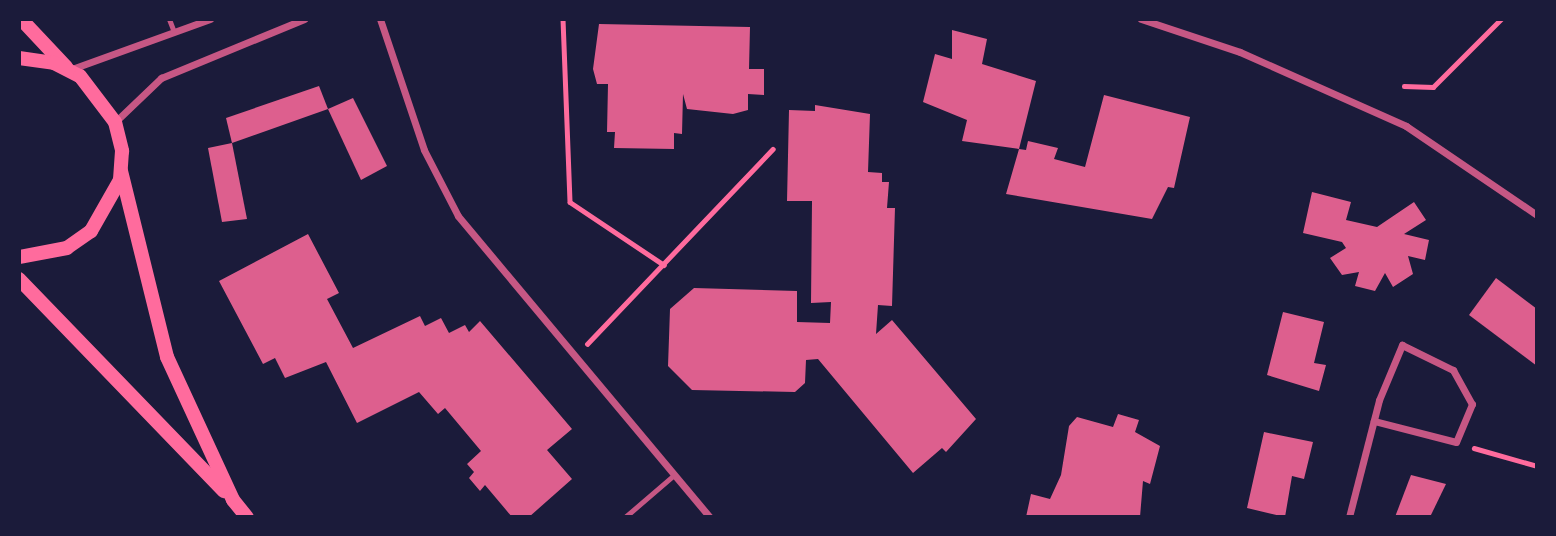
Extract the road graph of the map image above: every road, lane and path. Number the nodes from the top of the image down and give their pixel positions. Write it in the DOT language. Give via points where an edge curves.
graph roads {
  1 [pos="21,19"];
  2 [pos="74,19"];
  3 [pos="90,19"];
  4 [pos="169,19"];
  5 [pos="210,19"];
  6 [pos="304,19"];
  7 [pos="380,19"];
  8 [pos="563,19"];
  9 [pos="1141,19"];
  10 [pos="1501,19"];
  11 [pos="174,32"];
  12 [pos="19,58"];
  13 [pos="69,71"];
  14 [pos="1404,86"];
  15 [pos="115,122"];
  16 [pos="773,149"];
  17 [pos="121,171"];
  18 [pos="1537,215"];
  19 [pos="19,257"];
  20 [pos="664,265"];
  21 [pos="19,279"];
  22 [pos="573,358"];
  23 [pos="1374,421"];
  24 [pos="1456,442"];
  25 [pos="1537,466"];
  26 [pos="674,475"];
  27 [pos="233,500"];
  28 [pos="247,517"];
  29 [pos="625,517"];
  30 [pos="710,517"];
  31 [pos="1349,517"];
  1 -- 13 [label="main road"];
  2 -- 3 [label="path"];
  4 -- 11 [label="lane"];
  5 -- 11 [label="street"];
  6 -- 15 [label="street" via="161,78"];
  7 -- 22 [label="street" via="424,150 458,216"];
  8 -- 20 [label="path" via="570,202"];
  9 -- 18 [label="street" via="1240,52 1406,126"];
  10 -- 14 [label="path" via="1433,88"];
  11 -- 13 [label="street"];
  12 -- 13 [label="main road"];
  13 -- 15 [label="main road" via="101,96"];
  15 -- 17 [label="main road"];
  16 -- 20 [label="path"];
  17 -- 19 [label="main road" via="109,208 91,231 67,248"];
  17 -- 27 [label="main road" via="167,358"];
  20 -- 22 [label="path"];
  21 -- 27 [label="main road"];
  22 -- 26 [label="street"];
  23 -- 24 [label="street"];
  23 -- 24 [label="street" via="1402,345 1453,370 1466,393 1472,404"];
  23 -- 31 [label="street"];
  24 -- 25 [label="path"];
  26 -- 29 [label="lane"];
  26 -- 30 [label="street"];
  27 -- 28 [label="main road"];
}
